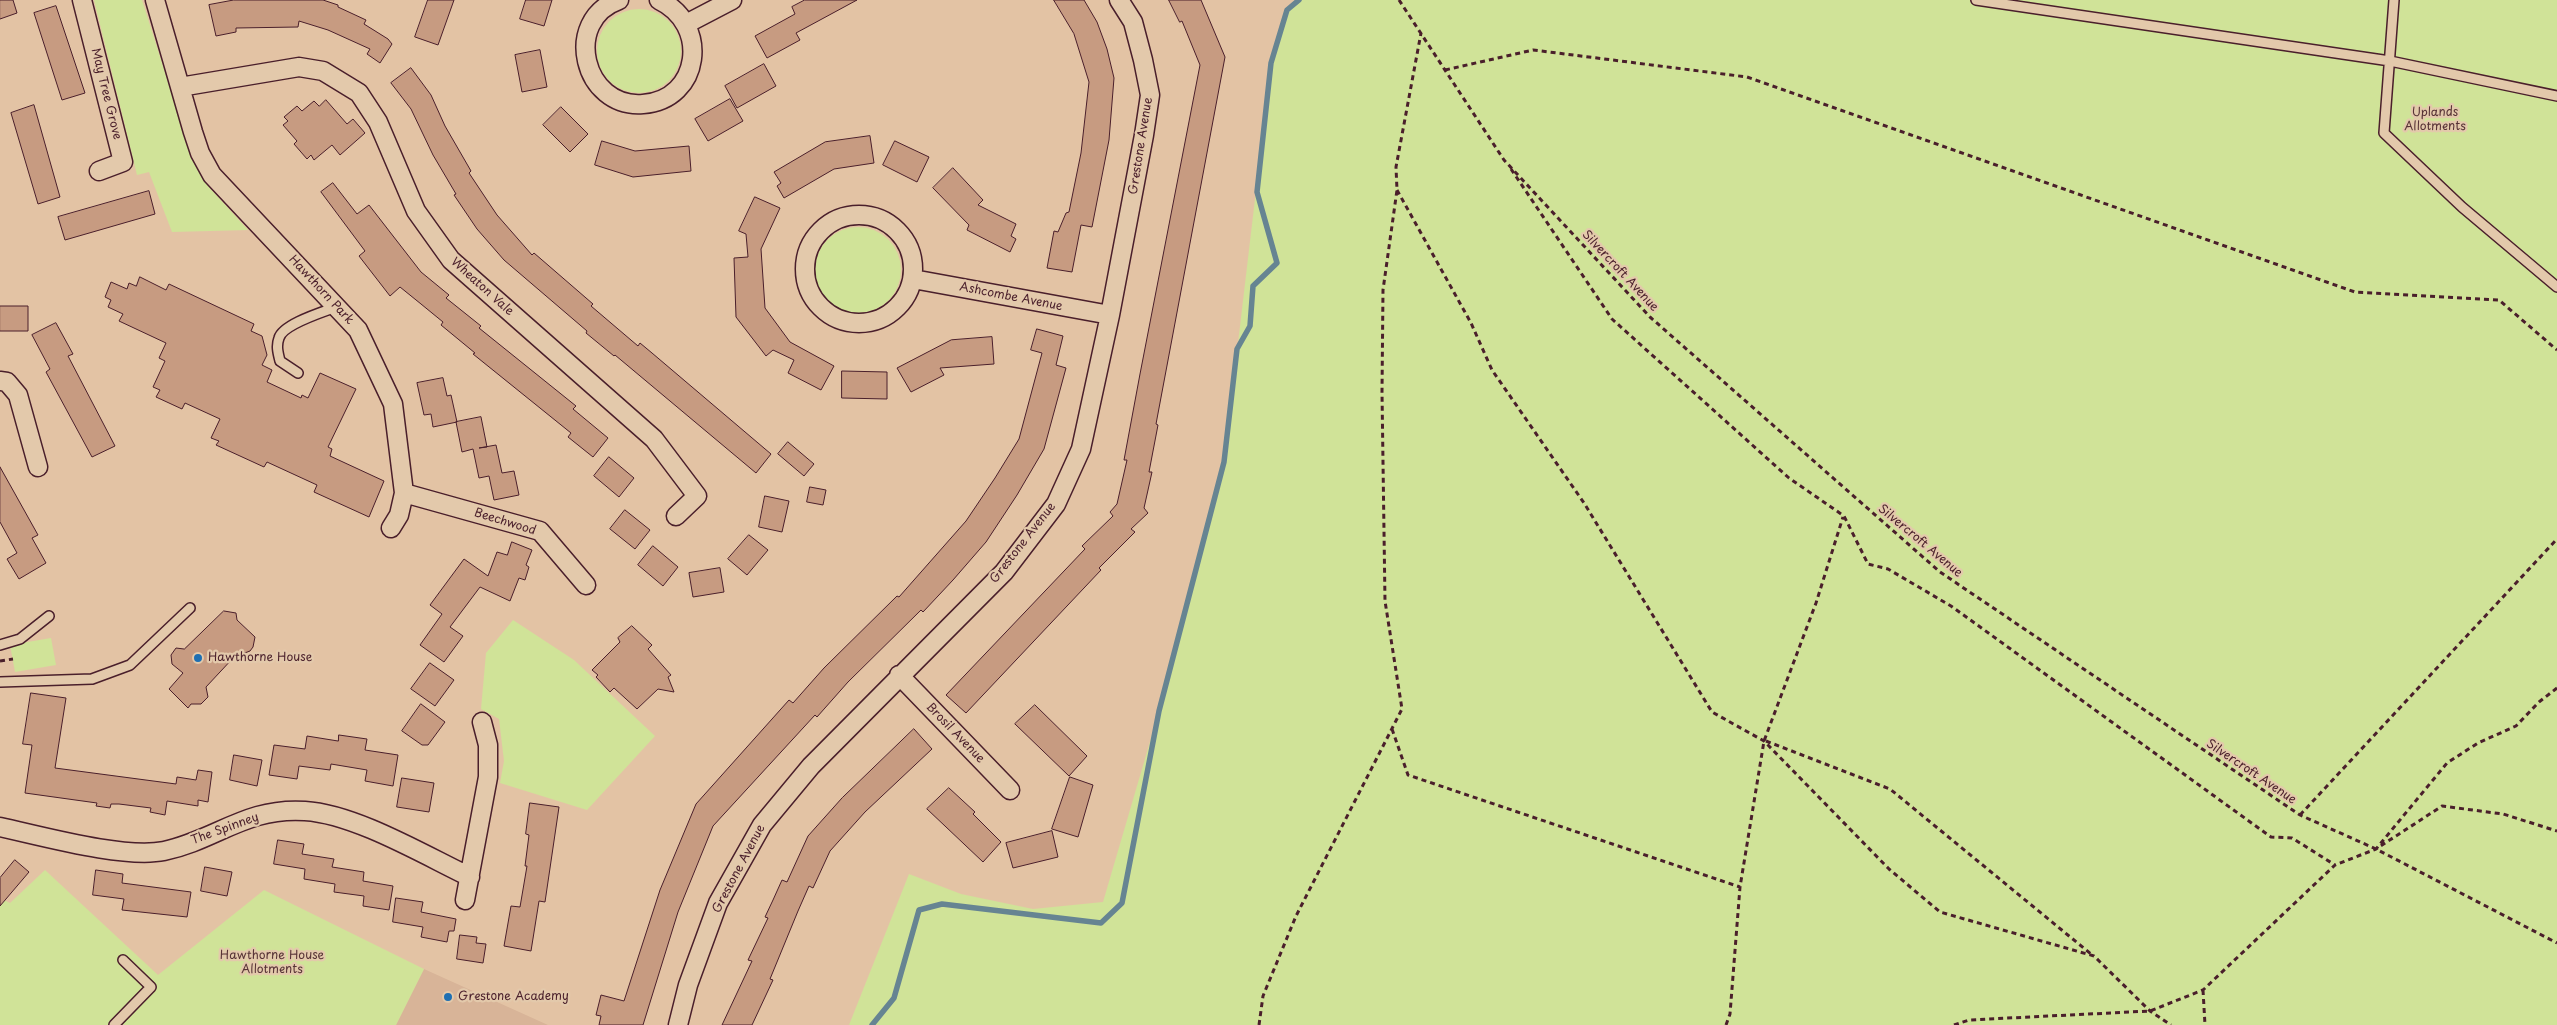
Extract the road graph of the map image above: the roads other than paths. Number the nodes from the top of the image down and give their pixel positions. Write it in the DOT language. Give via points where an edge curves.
graph roads {
  1 [pos="82,0"];
  2 [pos="155,0"];
  3 [pos="619,0"];
  4 [pos="659,0"];
  5 [pos="732,0"];
  6 [pos="1119,0"];
  7 [pos="1976,0"];
  8 [pos="2394,0"];
  9 [pos="686,24"];
  10 [pos="2390,61"];
  11 [pos="180,87"];
  12 [pos="2557,96"];
  13 [pos="99,171"];
  14 [pos="913,279"];
  15 [pos="2557,287"];
  16 [pos="336,307"];
  17 [pos="1110,315"];
  18 [pos="298,372"];
  19 [pos="0,381"];
  20 [pos="38,467"];
  21 [pos="404,493"];
  22 [pos="676,516"];
  23 [pos="391,528"];
  24 [pos="586,585"];
  25 [pos="190,608"];
  26 [pos="49,616"];
  27 [pos="0,644"];
  28 [pos="899,675"];
  29 [pos="0,682"];
  30 [pos="482,722"];
  31 [pos="1010,790"];
  32 [pos="0,827"];
  33 [pos="470,877"];
  34 [pos="465,900"];
  35 [pos="123,960"];
  36 [pos="114,1025"];
  37 [pos="678,1025"];
  1 -- 13 [label="street, May Tree Grove" via="123,162"];
  2 -- 11 [label="street, Hawthorn Park"];
  3 -- 9 [label="street" via="604,8 595,18 585,43 585,57 592,76 604,92 616,99 642,104 668,96 678,87 691,64 692,44"];
  4 -- 9 [label="street" via="678,13"];
  5 -- 9 [label="street"];
  6 -- 17 [label="street, Grestone Avenue" via="1133,22 1150,95"];
  7 -- 10 [label="lane"];
  8 -- 10 [label="lane"];
  10 -- 12 [label="lane"];
  10 -- 15 [label="lane" via="2384,133 2462,207"];
  11 -- 16 [label="street, Hawthorn Park" via="200,153 212,175"];
  11 -- 22 [label="street, Wheaton Vale" via="299,67 323,71 360,93 378,122 416,211 452,260 654,439 697,496"];
  14 -- 14 [label="street" via="906,296 887,316 868,322 848,322 824,310 815,300 808,288 806,261 816,236 826,227 844,218 877,218 899,233 912,257"];
  14 -- 17 [label="street, Ashcombe Avenue"];
  16 -- 18 [label="lane" via="288,327 279,336 280,361"];
  16 -- 21 [label="street, Hawthorn Park" via="358,330 392,404"];
  17 -- 28 [label="street, Grestone Avenue" via="1081,449 1056,504 1004,572"];
  19 -- 20 [label="street" via="6,382 18,395"];
  21 -- 23 [label="street, Hawthorn Park" via="399,515"];
  21 -- 24 [label="street, Beechwood" via="540,531"];
  25 -- 29 [label="lane" via="130,665 92,679"];
  26 -- 27 [label="lane" via="20,639"];
  28 -- 31 [label="street, Brosil Avenue"];
  28 -- 37 [label="street, Grestone Avenue" via="811,766 762,825 718,903 688,985"];
  30 -- 33 [label="street" via="488,745 488,778"];
  32 -- 33 [label="street, The Spinney" via="89,845 132,851 164,851 238,821 274,812 306,811 386,835"];
  33 -- 34 [label="street"];
  35 -- 36 [label="lane" via="151,987"];
}
